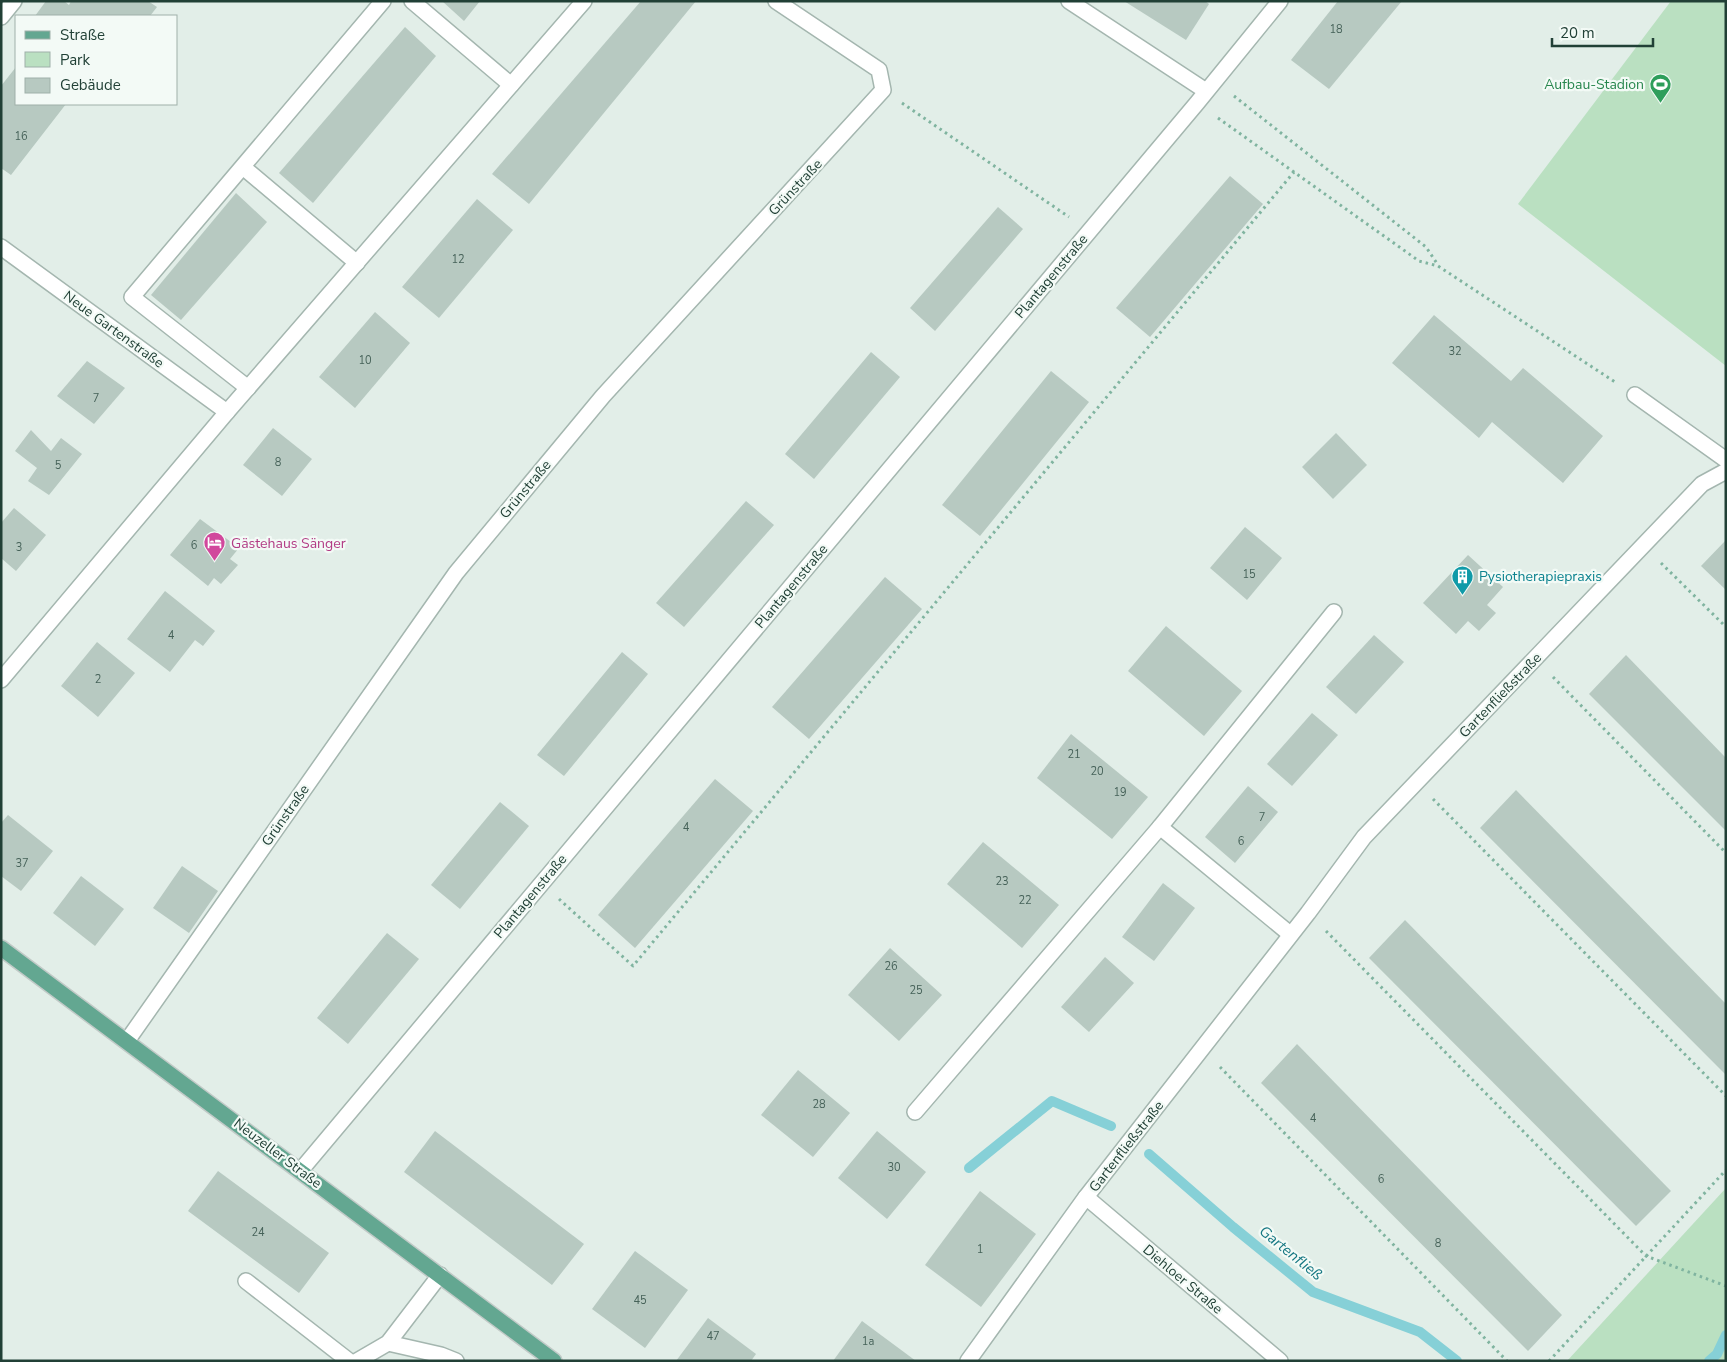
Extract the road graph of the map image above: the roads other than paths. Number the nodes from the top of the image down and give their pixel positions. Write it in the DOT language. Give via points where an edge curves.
graph roads {
  1 [pos="14,1"];
  2 [pos="383,1"];
  3 [pos="412,1"];
  4 [pos="584,1"];
  5 [pos="776,1"];
  6 [pos="1069,1"];
  7 [pos="1280,1"];
  8 [pos="1,17"];
  9 [pos="511,86"];
  10 [pos="1205,91"];
  11 [pos="243,167"];
  12 [pos="1,247"];
  13 [pos="357,262"];
  14 [pos="248,388"];
  15 [pos="1635,395"];
  16 [pos="227,412"];
  17 [pos="1726,460"];
  18 [pos="1726,471"];
  19 [pos="1334,612"];
  20 [pos="1,680"];
  21 [pos="1160,826"];
  22 [pos="1290,934"];
  23 [pos="1,948"];
  24 [pos="127,1041"];
  25 [pos="915,1112"];
  26 [pos="301,1170"];
  27 [pos="1086,1197"];
  28 [pos="440,1275"];
  29 [pos="246,1281"];
  30 [pos="388,1343"];
  31 [pos="349,1361"];
  32 [pos="357,1361"];
  33 [pos="456,1361"];
  34 [pos="554,1361"];
  35 [pos="968,1361"];
  36 [pos="1280,1361"];
  1 -- 8 [label="street"];
  2 -- 11 [label="street"];
  3 -- 9 [label="street"];
  4 -- 9 [label="street"];
  5 -- 24 [label="street, Grünstraße" via="879,70 883,90 603,396 456,572"];
  6 -- 10 [label="street"];
  7 -- 10 [label="street, Plantagenstraße"];
  9 -- 13 [label="street"];
  10 -- 26 [label="street, Plantagenstraße"];
  11 -- 13 [label="street"];
  11 -- 14 [label="street" via="132,297"];
  12 -- 16 [label="street, Neue Gartenstraße"];
  13 -- 14 [label="street"];
  14 -- 16 [label="street"];
  15 -- 17 [label="street"];
  16 -- 20 [label="street"];
  18 -- 22 [label="street, Gartenfließstraße" via="1702,484 1364,837"];
  19 -- 21 [label="street"];
  21 -- 22 [label="street"];
  21 -- 25 [label="street"];
  22 -- 27 [label="street, Gartenfließstraße"];
  23 -- 24 [label="main road, Neuzeller Straße"];
  24 -- 26 [label="main road, Neuzeller Straße"];
  26 -- 28 [label="main road, Neuzeller Straße"];
  27 -- 35 [label="street, Gartenfließstraße"];
  27 -- 36 [label="street, Diehloer Straße"];
  28 -- 30 [label="street"];
  28 -- 34 [label="main road, Neuzeller Straße"];
  29 -- 31 [label="street"];
  30 -- 32 [label="street"];
  30 -- 33 [label="street"];
}
